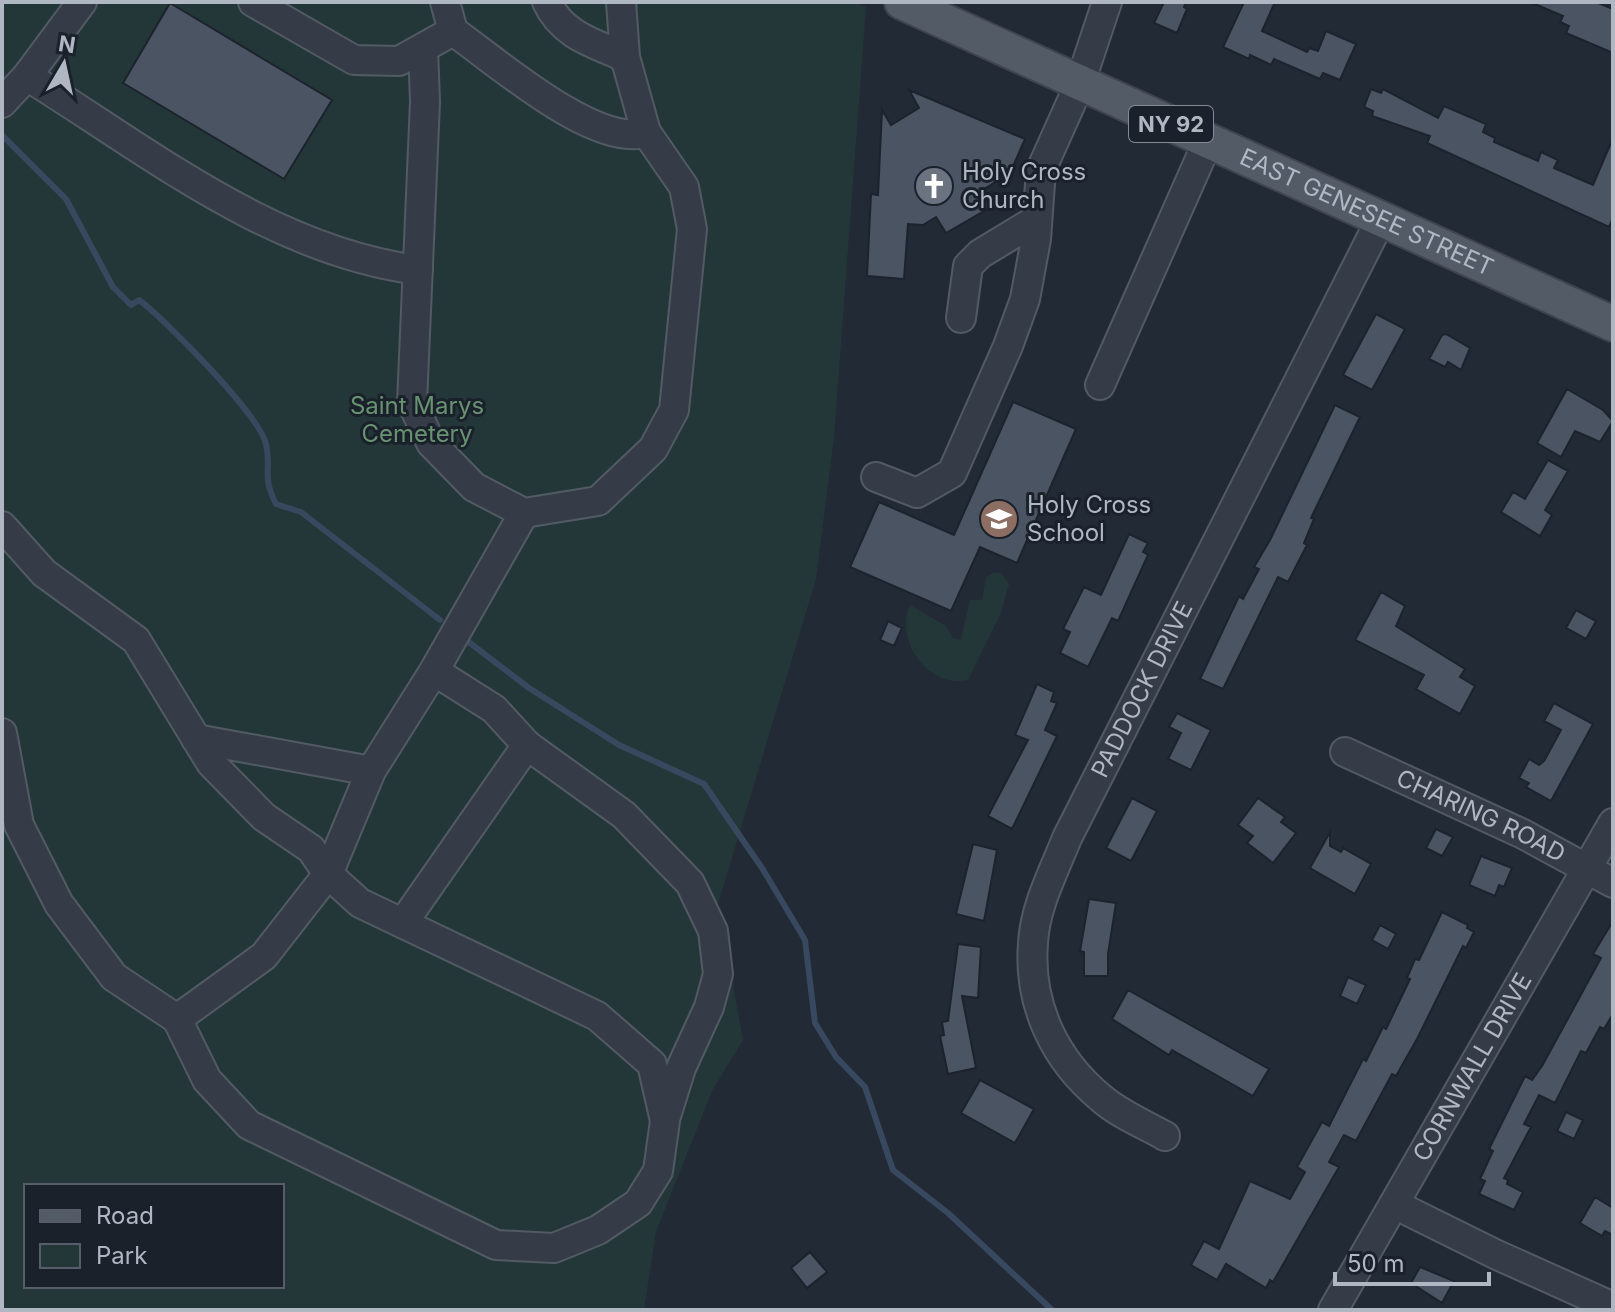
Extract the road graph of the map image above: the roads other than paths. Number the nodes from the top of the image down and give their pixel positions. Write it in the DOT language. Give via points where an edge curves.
graph roads {
  1 [pos="82,2"];
  2 [pos="253,2"];
  3 [pos="445,2"];
  4 [pos="547,2"];
  5 [pos="621,2"];
  6 [pos="902,2"];
  7 [pos="1107,2"];
  8 [pos="453,31"];
  9 [pos="423,48"];
  10 [pos="625,57"];
  11 [pos="27,76"];
  12 [pos="1080,83"];
  13 [pos="2,103"];
  14 [pos="646,132"];
  15 [pos="1208,141"];
  16 [pos="1381,219"];
  17 [pos="1036,220"];
  18 [pos="418,270"];
  19 [pos="961,318"];
  20 [pos="1613,324"];
  21 [pos="1100,385"];
  22 [pos="876,477"];
  23 [pos="524,513"];
  24 [pos="2,526"];
  25 [pos="434,671"];
  26 [pos="2,733"];
  27 [pos="196,739"];
  28 [pos="527,745"];
  29 [pos="1345,752"];
  30 [pos="371,771"];
  31 [pos="10,816"];
  32 [pos="1613,823"];
  33 [pos="1587,868"];
  34 [pos="328,874"];
  35 [pos="1613,883"];
  36 [pos="403,923"];
  37 [pos="177,1019"];
  38 [pos="665,1121"];
  39 [pos="1165,1136"];
  40 [pos="1394,1204"];
  41 [pos="1613,1307"];
  42 [pos="1333,1310"];
  1 -- 11 [label="street"];
  2 -- 9 [label="street" via="354,60 399,61"];
  3 -- 8 [label="street"];
  4 -- 10 [label="street" via="567,32"];
  5 -- 10 [label="street"];
  6 -- 12 [label="main road, EAST GENESEE STREET / NY 92"];
  7 -- 12 [label="street"];
  8 -- 9 [label="street"];
  8 -- 14 [label="street" via="559,107 607,130 636,136"];
  9 -- 18 [label="street"];
  10 -- 14 [label="street"];
  11 -- 13 [label="street"];
  11 -- 18 [label="street" via="258,220 373,264"];
  12 -- 15 [label="main road, EAST GENESEE STREET / NY 92"];
  12 -- 17 [label="street" via="1041,170"];
  14 -- 23 [label="street" via="684,187 692,229 674,410 653,449 598,501"];
  15 -- 16 [label="main road, EAST GENESEE STREET / NY 92"];
  15 -- 21 [label="street"];
  16 -- 20 [label="main road, EAST GENESEE STREET / NY 92"];
  16 -- 39 [label="street, PADDOCK DRIVE" via="1067,838 1042,900 1033,941 1042,1021 1067,1067 1104,1101"];
  17 -- 19 [label="street" via="968,266"];
  17 -- 22 [label="street" via="1025,299 952,473 917,493"];
  18 -- 23 [label="street" via="412,403 431,443 474,487"];
  23 -- 25 [label="street"];
  24 -- 27 [label="street" via="44,573 136,640"];
  25 -- 28 [label="street" via="494,709"];
  25 -- 30 [label="street"];
  26 -- 31 [label="street"];
  27 -- 30 [label="street"];
  27 -- 34 [label="street" via="211,763 264,817 311,849"];
  28 -- 36 [label="street"];
  28 -- 38 [label="street" via="624,815 690,883 713,931 718,974"];
  29 -- 33 [label="street, CHARING ROAD"];
  30 -- 34 [label="street"];
  31 -- 37 [label="street" via="59,904 114,977"];
  32 -- 33 [label="street, CORNWALL DRIVE"];
  33 -- 35 [label="street, CHARING ROAD"];
  33 -- 40 [label="street, CORNWALL DRIVE"];
  34 -- 36 [label="street" via="360,903"];
  34 -- 37 [label="street" via="264,956"];
  36 -- 38 [label="street" via="597,1016 652,1064"];
  37 -- 38 [label="street" via="207,1080 249,1125 496,1245 554,1248 598,1230 638,1203 658,1171"];
  40 -- 41 [label="street"];
  40 -- 42 [label="street, CORNWALL DRIVE"];
}
